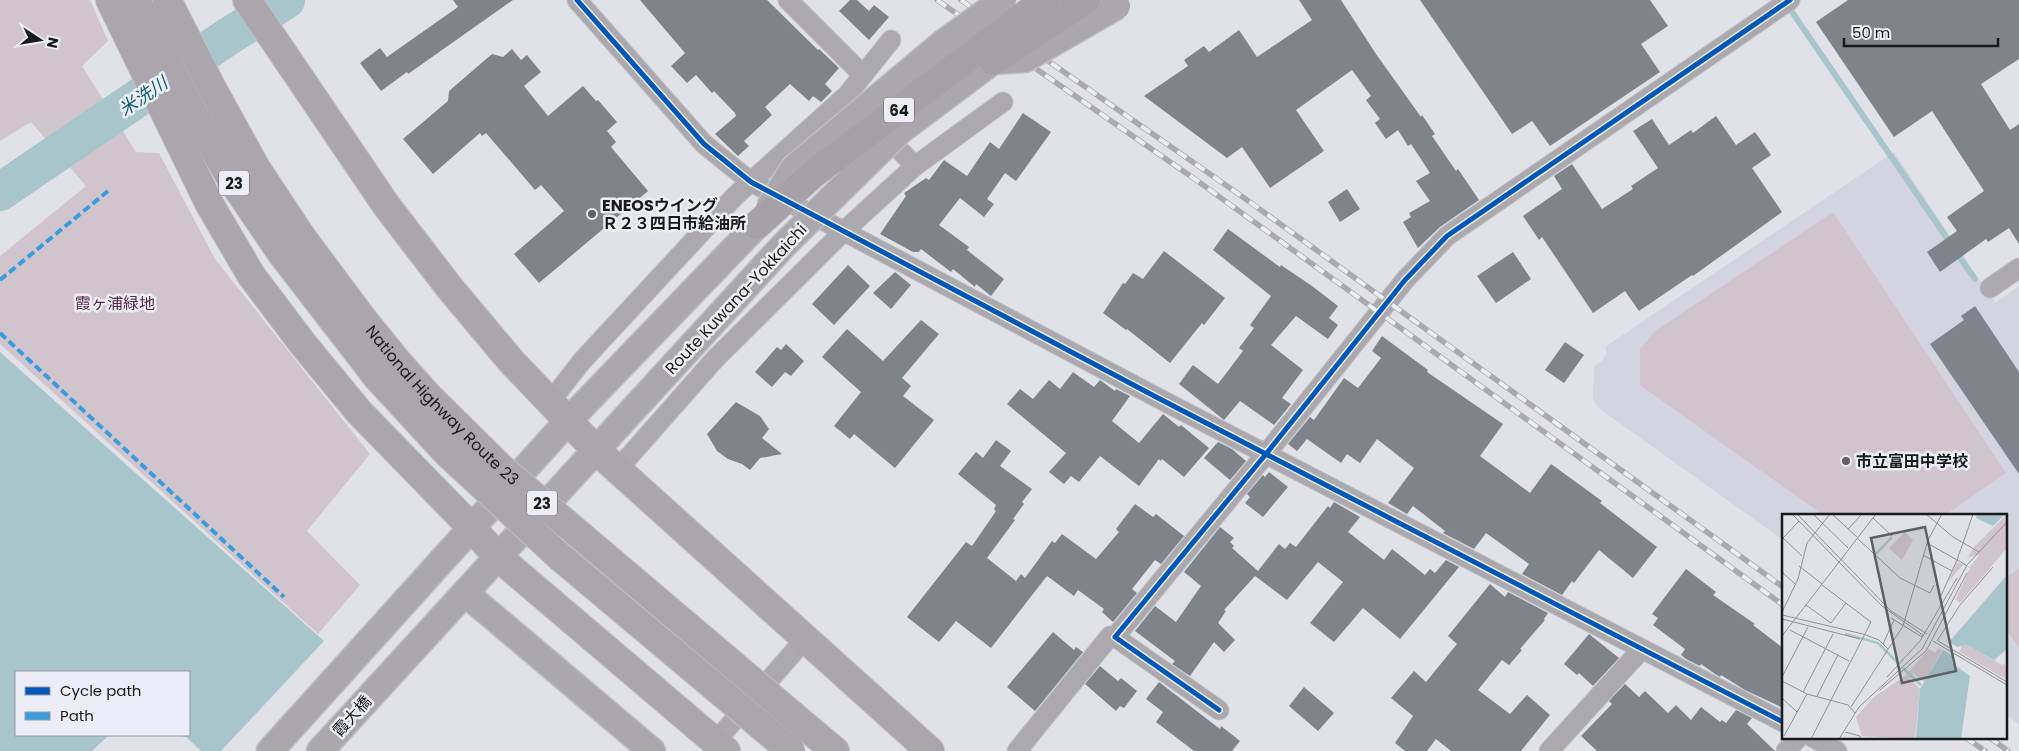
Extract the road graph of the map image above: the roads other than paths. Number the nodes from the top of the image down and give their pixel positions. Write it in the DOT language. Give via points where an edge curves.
graph roads {
  1 [pos="110,0"];
  2 [pos="136,0"];
  3 [pos="247,0"];
  4 [pos="577,0"];
  5 [pos="788,0"];
  6 [pos="1004,0"];
  7 [pos="1045,0"];
  8 [pos="1086,0"];
  9 [pos="1790,0"];
  10 [pos="1122,3"];
  11 [pos="172,10"];
  12 [pos="891,40"];
  13 [pos="143,42"];
  14 [pos="993,61"];
  15 [pos="863,75"];
  16 [pos="847,95"];
  17 [pos="1003,102"];
  18 [pos="181,116"];
  19 [pos="915,166"];
  20 [pos="751,182"];
  21 [pos="757,225"];
  22 [pos="844,231"];
  23 [pos="2019,268"];
  24 [pos="1990,288"];
  25 [pos="550,402"];
  26 [pos="568,421"];
  27 [pos="597,451"];
  28 [pos="1266,454"];
  29 [pos="618,469"];
  30 [pos="472,527"];
  31 [pos="498,557"];
  32 [pos="465,593"];
  33 [pos="1110,636"];
  34 [pos="805,639"];
  35 [pos="1642,649"];
  36 [pos="1219,710"];
  37 [pos="1782,721"];
  38 [pos="1798,738"];
  39 [pos="1814,738"];
  40 [pos="826,743"];
  41 [pos="721,746"];
  42 [pos="1021,749"];
  43 [pos="270,751"];
  44 [pos="320,751"];
  45 [pos="652,751"];
  46 [pos="790,751"];
  47 [pos="930,751"];
  48 [pos="1549,751"];
  49 [pos="1786,751"];
  50 [pos="1837,751"];
  1 -- 13 [label="highway"];
  2 -- 13 [label="highway, National Highway Route 23 / 23"];
  3 -- 25 [label="highway" via="386,204 511,360"];
  4 -- 20 [label="street" via="704,144"];
  5 -- 15 [label="street"];
  6 -- 21 [label="main road, bridge" via="943,42 794,168"];
  7 -- 21 [label="main road, 64, bridge" via="813,174"];
  8 -- 14 [label="main road, bridge"];
  9 -- 28 [label="street" via="1447,236 1405,280"];
  10 -- 14 [label="main road, bridge" via="1025,59"];
  11 -- 40 [label="highway, National Highway Route 23 / 23, bridge" via="256,168 301,236 362,318 429,397 495,463"];
  12 -- 15 [label="street"];
  13 -- 18 [label="highway, National Highway Route 23 / 23"];
  14 -- 27 [label="main road, Route Kuwana-Yokkaichi, bridge" via="901,130 784,245"];
  15 -- 16 [label="street"];
  16 -- 19 [label="street"];
  16 -- 20 [label="street"];
  17 -- 19 [label="street"];
  18 -- 30 [label="highway" via="210,205 251,275 359,412"];
  18 -- 46 [label="highway, National Highway Route 23 / 23, bridge" via="377,377 448,454 560,557"];
  19 -- 22 [label="street"];
  20 -- 22 [label="street"];
  20 -- 25 [label="street" via="582,361"];
  21 -- 26 [label="main road"];
  22 -- 28 [label="street"];
  22 -- 29 [label="street" via="716,359"];
  23 -- 24 [label="street"];
  25 -- 26 [label="highway"];
  26 -- 27 [label="highway"];
  26 -- 30 [label="main road"];
  27 -- 29 [label="highway"];
  27 -- 31 [label="main road, Route Kuwana-Yokkaichi"];
  28 -- 35 [label="street"];
  28 -- 36 [label="street" via="1115,637"];
  29 -- 34 [label="highway"];
  30 -- 31 [label="highway"];
  30 -- 43 [label="main road"];
  31 -- 32 [label="main road, Route Kuwana-Yokkaichi"];
  31 -- 41 [label="highway"];
  32 -- 44 [label="main road, 霞大橋"];
  32 -- 45 [label="main road"];
  33 -- 42 [label="street"];
  34 -- 41 [label="street"];
  34 -- 47 [label="highway"];
  35 -- 37 [label="street"];
  35 -- 48 [label="street"];
  38 -- 49 [label="street"];
  39 -- 50 [label="street"];
}
